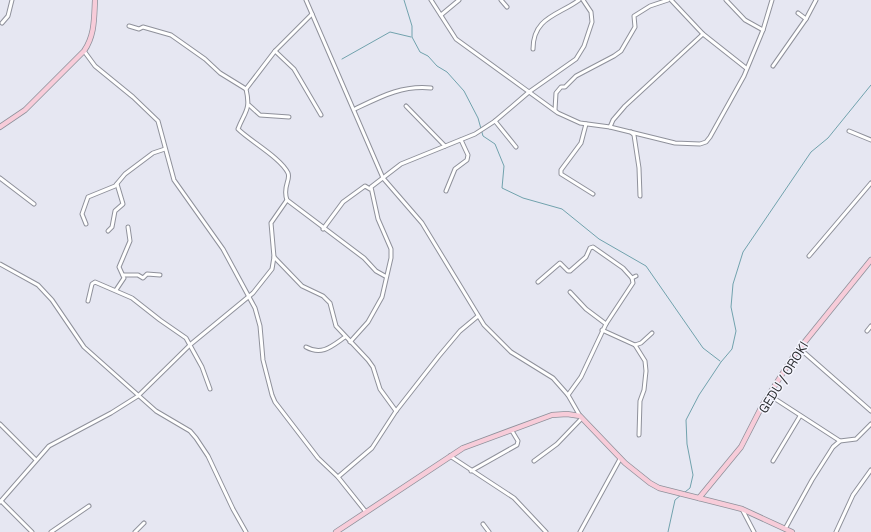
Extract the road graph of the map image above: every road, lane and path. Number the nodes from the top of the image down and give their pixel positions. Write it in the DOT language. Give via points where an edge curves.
graph roads {
  1 [pos="12,0"];
  2 [pos="95,0"];
  3 [pos="306,0"];
  4 [pos="431,0"];
  5 [pos="459,0"];
  6 [pos="501,0"];
  7 [pos="579,0"];
  8 [pos="583,0"];
  9 [pos="668,0"];
  10 [pos="671,0"];
  11 [pos="726,0"];
  12 [pos="771,0"];
  13 [pos="816,0"];
  14 [pos="508,7"];
  15 [pos="798,13"];
  16 [pos="312,14"];
  17 [pos="441,15"];
  18 [pos="806,19"];
  19 [pos="2,23"];
  20 [pos="129,26"];
  21 [pos="763,30"];
  22 [pos="703,34"];
  23 [pos="533,49"];
  24 [pos="84,51"];
  25 [pos="275,51"];
  26 [pos="773,66"];
  27 [pos="746,68"];
  28 [pos="431,88"];
  29 [pos="246,89"];
  30 [pos="529,92"];
  31 [pos="249,105"];
  32 [pos="406,106"];
  33 [pos="355,109"];
  34 [pos="555,110"];
  35 [pos="320,115"];
  36 [pos="289,117"];
  37 [pos="495,121"];
  38 [pos="586,124"];
  39 [pos="0,127"];
  40 [pos="610,127"];
  41 [pos="849,131"];
  42 [pos="630,132"];
  43 [pos="461,140"];
  44 [pos="871,140"];
  45 [pos="445,146"];
  46 [pos="516,147"];
  47 [pos="165,149"];
  48 [pos="0,178"];
  49 [pos="383,178"];
  50 [pos="871,183"];
  51 [pos="117,184"];
  52 [pos="370,189"];
  53 [pos="866,189"];
  54 [pos="446,191"];
  55 [pos="871,192"];
  56 [pos="592,194"];
  57 [pos="640,196"];
  58 [pos="287,200"];
  59 [pos="34,204"];
  60 [pos="86,224"];
  61 [pos="128,227"];
  62 [pos="323,229"];
  63 [pos="108,231"];
  64 [pos="809,256"];
  65 [pos="274,257"];
  66 [pos="871,260"];
  67 [pos="0,264"];
  68 [pos="123,275"];
  69 [pos="160,275"];
  70 [pos="385,276"];
  71 [pos="636,276"];
  72 [pos="632,278"];
  73 [pos="538,282"];
  74 [pos="116,290"];
  75 [pos="570,292"];
  76 [pos="249,296"];
  77 [pos="88,301"];
  78 [pos="478,316"];
  79 [pos="606,324"];
  80 [pos="871,326"];
  81 [pos="602,330"];
  82 [pos="867,331"];
  83 [pos="652,333"];
  84 [pos="345,337"];
  85 [pos="350,342"];
  86 [pos="191,344"];
  87 [pos="636,345"];
  88 [pos="306,347"];
  89 [pos="799,348"];
  90 [pos="210,389"];
  91 [pos="568,395"];
  92 [pos="769,395"];
  93 [pos="138,396"];
  94 [pos="396,411"];
  95 [pos="871,411"];
  96 [pos="800,416"];
  97 [pos="581,417"];
  98 [pos="0,424"];
  99 [pos="871,424"];
  100 [pos="512,432"];
  101 [pos="639,435"];
  102 [pos="840,441"];
  103 [pos="450,456"];
  104 [pos="35,459"];
  105 [pos="620,459"];
  106 [pos="534,461"];
  107 [pos="773,461"];
  108 [pos="871,470"];
  109 [pos="471,471"];
  110 [pos="338,477"];
  111 [pos="699,498"];
  112 [pos="1,501"];
  113 [pos="89,506"];
  114 [pos="742,509"];
  115 [pos="366,512"];
  116 [pos="144,524"];
  117 [pos="482,524"];
  118 [pos="785,529"];
  119 [pos="32,532"];
  120 [pos="51,532"];
  121 [pos="135,532"];
  122 [pos="246,532"];
  123 [pos="336,532"];
  124 [pos="489,532"];
  125 [pos="546,532"];
  126 [pos="580,532"];
  127 [pos="754,532"];
  128 [pos="792,532"];
  129 [pos="836,532"];
  1 -- 19 [label="street" via="8,16"];
  2 -- 24 [label="main road" via="94,26"];
  3 -- 16 [label="street"];
  4 -- 17 [label="street"];
  5 -- 17 [label="street"];
  6 -- 14 [label="street"];
  7 -- 23 [label="street" via="553,14 543,23 536,32"];
  8 -- 30 [label="street" via="592,17 587,39 580,53 576,59"];
  9 -- 34 [label="street" via="650,6 634,16 635,27 614,56 561,87 556,93"];
  10 -- 22 [label="street"];
  11 -- 21 [label="street" via="746,20"];
  12 -- 21 [label="street"];
  13 -- 18 [label="street"];
  15 -- 18 [label="street"];
  16 -- 25 [label="street"];
  16 -- 33 [label="street"];
  17 -- 30 [label="street" via="456,39"];
  18 -- 26 [label="street"];
  20 -- 29 [label="street" via="171,35 220,73"];
  21 -- 27 [label="street"];
  22 -- 27 [label="street"];
  22 -- 40 [label="street" via="625,106"];
  24 -- 39 [label="main road" via="25,110"];
  24 -- 47 [label="street" via="94,66 133,97 158,122"];
  25 -- 29 [label="street"];
  25 -- 35 [label="street" via="294,69"];
  27 -- 42 [label="street" via="732,99 706,142 690,145"];
  28 -- 33 [label="street" via="410,87 389,93"];
  29 -- 31 [label="street"];
  30 -- 34 [label="street"];
  30 -- 37 [label="street"];
  31 -- 36 [label="street" via="260,115"];
  31 -- 58 [label="street" via="238,129 287,171 288,178 284,191"];
  32 -- 45 [label="street"];
  33 -- 49 [label="street"];
  34 -- 38 [label="street"];
  37 -- 43 [label="street"];
  37 -- 46 [label="street"];
  38 -- 40 [label="street"];
  38 -- 56 [label="street" via="581,143 561,170 561,174"];
  40 -- 42 [label="street"];
  41 -- 44 [label="street"];
  42 -- 57 [label="street" via="637,144"];
  43 -- 45 [label="street"];
  43 -- 54 [label="street" via="468,155 467,160 455,169"];
  45 -- 49 [label="street" via="401,164"];
  47 -- 51 [label="street" via="153,153 142,161"];
  47 -- 76 [label="street" via="174,180 223,249"];
  48 -- 59 [label="street"];
  49 -- 52 [label="street"];
  49 -- 78 [label="street" via="422,223"];
  50 -- 53 [label="street"];
  51 -- 60 [label="street" via="91,195 86,200 82,214"];
  51 -- 63 [label="street" via="123,204 115,211 112,227"];
  52 -- 62 [label="street" via="365,186 343,202"];
  52 -- 70 [label="street" via="378,219 391,249 390,263"];
  53 -- 55 [label="street"];
  53 -- 64 [label="street"];
  58 -- 62 [label="street"];
  58 -- 65 [label="street" via="271,223"];
  61 -- 68 [label="street" via="130,242 119,267"];
  62 -- 70 [label="street"];
  65 -- 76 [label="street" via="272,268"];
  65 -- 84 [label="street" via="302,286 327,299 332,307 336,326"];
  66 -- 89 [label="main road, GEDU / OROKI"];
  67 -- 93 [label="street" via="38,285 84,347"];
  68 -- 69 [label="street" via="138,275 143,278 147,274"];
  68 -- 74 [label="street" via="123,280"];
  70 -- 85 [label="street" via="382,297 368,322"];
  71 -- 72 [label="street"];
  72 -- 73 [label="street" via="623,268 593,247 570,271 560,263"];
  72 -- 79 [label="street" via="633,283"];
  74 -- 77 [label="street" via="93,283"];
  74 -- 86 [label="street" via="142,304"];
  75 -- 79 [label="street" via="586,309"];
  76 -- 86 [label="street"];
  76 -- 110 [label="street" via="259,322 263,360 275,402 318,458"];
  78 -- 91 [label="street" via="511,352 553,378"];
  78 -- 94 [label="street" via="451,341"];
  79 -- 81 [label="street"];
  80 -- 82 [label="street"];
  81 -- 87 [label="street"];
  81 -- 91 [label="street" via="581,377"];
  83 -- 87 [label="street"];
  84 -- 85 [label="street"];
  84 -- 88 [label="street" via="324,351"];
  85 -- 94 [label="street" via="373,367 380,389"];
  86 -- 90 [label="street"];
  86 -- 93 [label="street"];
  87 -- 101 [label="street" via="645,361 646,371 640,401"];
  89 -- 92 [label="main road, GEDU / OROKI"];
  89 -- 95 [label="street"];
  91 -- 97 [label="street"];
  92 -- 96 [label="street"];
  92 -- 111 [label="main road, GEDU / OROKI" via="741,447"];
  93 -- 104 [label="street" via="56,441"];
  93 -- 122 [label="street" via="156,411 190,431 196,438 208,456"];
  94 -- 110 [label="street" via="372,448"];
  96 -- 102 [label="street"];
  96 -- 107 [label="street"];
  97 -- 100 [label="main road" via="568,414 552,415"];
  97 -- 105 [label="main road"];
  97 -- 106 [label="street" via="557,444"];
  98 -- 104 [label="street"];
  99 -- 102 [label="street" via="856,439"];
  100 -- 103 [label="main road" via="463,448"];
  100 -- 109 [label="street" via="518,441 517,445"];
  102 -- 118 [label="street" via="833,447 812,480"];
  103 -- 109 [label="street"];
  103 -- 115 [label="main road"];
  104 -- 112 [label="street"];
  105 -- 111 [label="main road" via="650,483"];
  105 -- 126 [label="street"];
  108 -- 129 [label="street" via="853,495"];
  109 -- 125 [label="street" via="514,498"];
  110 -- 115 [label="street"];
  111 -- 114 [label="main road"];
  112 -- 119 [label="street"];
  113 -- 120 [label="street"];
  114 -- 118 [label="main road"];
  114 -- 127 [label="street"];
  115 -- 123 [label="main road"];
  116 -- 121 [label="street"];
  117 -- 124 [label="street"];
  118 -- 128 [label="main road"];
}
